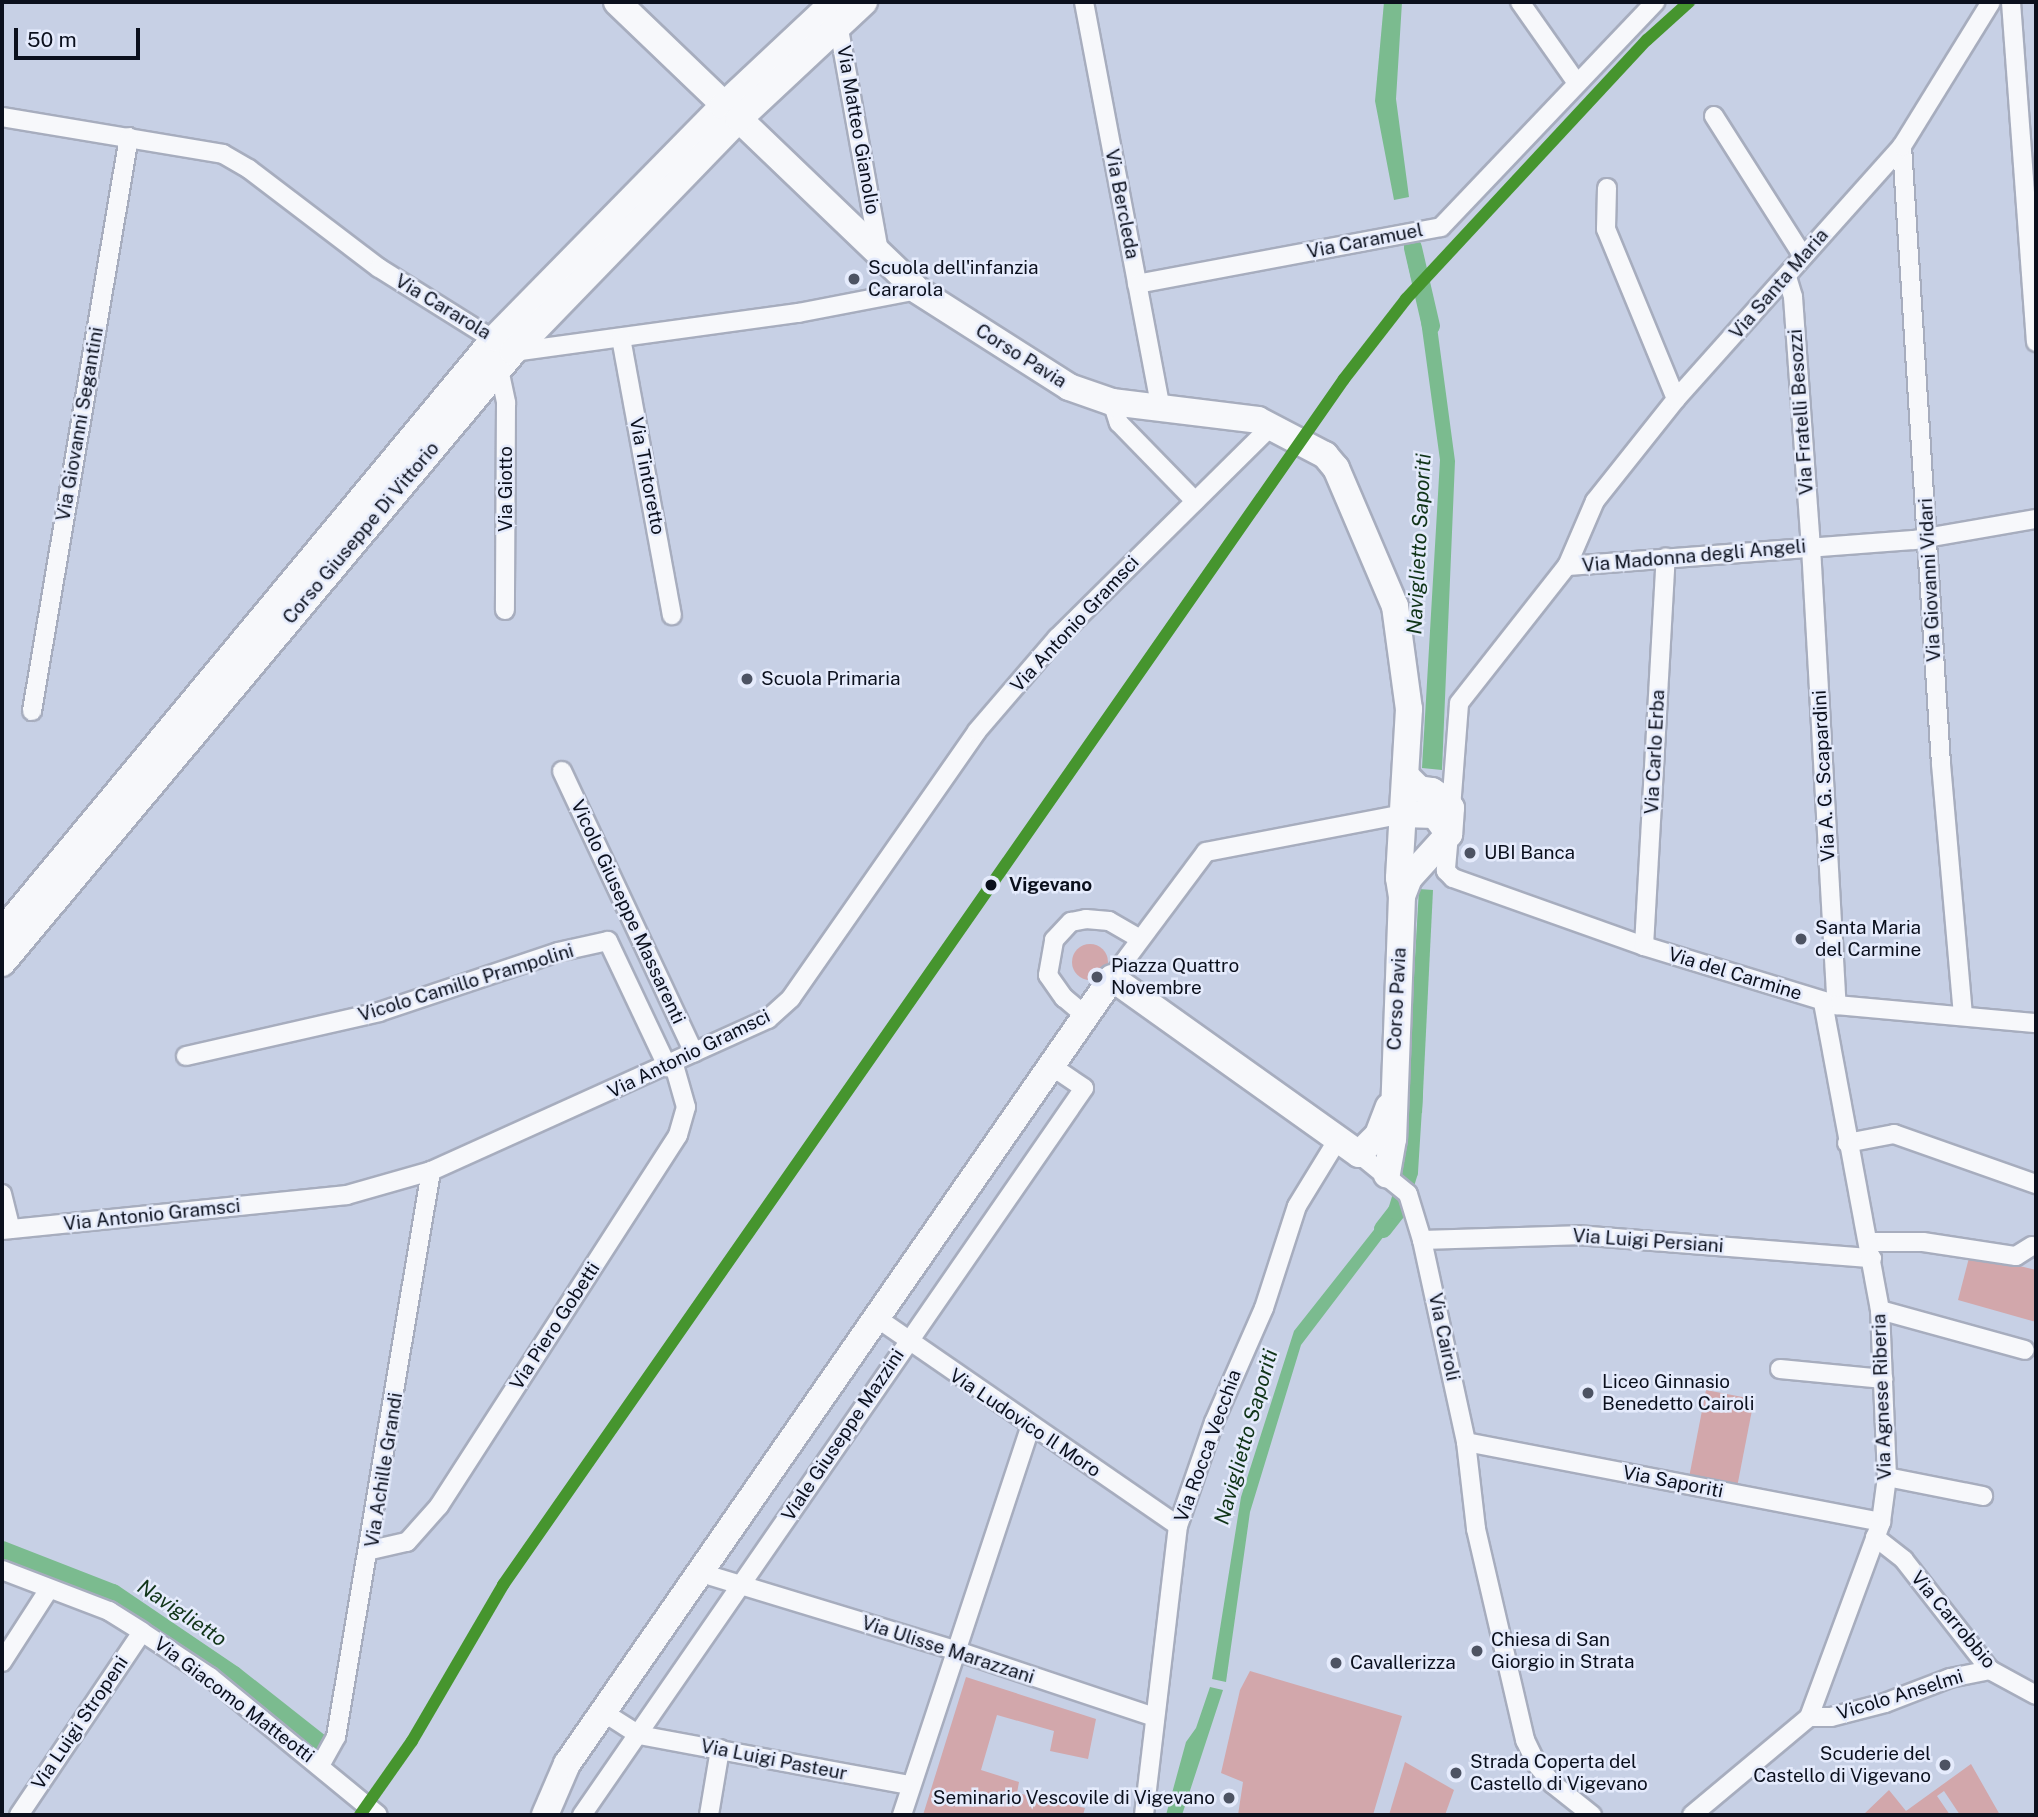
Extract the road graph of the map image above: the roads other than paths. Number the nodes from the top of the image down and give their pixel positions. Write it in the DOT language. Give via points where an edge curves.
graph roads {
  1 [pos="617,2"];
  2 [pos="864,2"];
  3 [pos="1084,2"];
  4 [pos="1520,2"];
  5 [pos="1655,2"];
  6 [pos="1991,2"];
  7 [pos="2011,2"];
  8 [pos="835,8"];
  9 [pos="1577,83"];
  10 [pos="731,113"];
  11 [pos="1714,116"];
  12 [pos="2,117"];
  13 [pos="129,136"];
  14 [pos="1902,146"];
  15 [pos="1607,188"];
  16 [pos="1803,256"];
  17 [pos="881,259"];
  18 [pos="1787,277"];
  19 [pos="1137,284"];
  20 [pos="917,290"];
  21 [pos="621,338"];
  22 [pos="2036,342"];
  23 [pos="502,353"];
  24 [pos="1676,399"];
  25 [pos="1112,402"];
  26 [pos="1160,406"];
  27 [pos="1272,425"];
  28 [pos="1195,501"];
  29 [pos="2036,519"];
  30 [pos="1928,538"];
  31 [pos="1811,547"];
  32 [pos="1666,558"];
  33 [pos="1567,566"];
  34 [pos="505,610"];
  35 [pos="672,615"];
  36 [pos="32,711"];
  37 [pos="562,771"];
  38 [pos="1406,776"];
  39 [pos="1403,814"];
  40 [pos="1450,821"];
  41 [pos="1411,857"];
  42 [pos="1446,871"];
  43 [pos="2,932"];
  44 [pos="1139,938"];
  45 [pos="1644,946"];
  46 [pos="2,963"];
  47 [pos="1112,978"];
  48 [pos="1830,1003"];
  49 [pos="1963,1014"];
  50 [pos="2036,1023"];
  51 [pos="1080,1026"];
  52 [pos="694,1053"];
  53 [pos="186,1056"];
  54 [pos="671,1067"];
  55 [pos="1053,1067"];
  56 [pos="1392,1101"];
  57 [pos="1847,1143"];
  58 [pos="1349,1147"];
  59 [pos="431,1171"];
  60 [pos="1398,1184"];
  61 [pos="2036,1184"];
  62 [pos="2,1194"];
  63 [pos="7,1230"];
  64 [pos="1422,1240"];
  65 [pos="2032,1246"];
  66 [pos="1871,1250"];
  67 [pos="1880,1310"];
  68 [pos="874,1316"];
  69 [pos="905,1342"];
  70 [pos="2025,1350"];
  71 [pos="1780,1369"];
  72 [pos="1884,1378"];
  73 [pos="1030,1427"];
  74 [pos="1466,1442"];
  75 [pos="1887,1477"];
  76 [pos="1983,1496"];
  77 [pos="1178,1526"];
  78 [pos="1878,1530"];
  79 [pos="371,1550"];
  80 [pos="2,1570"];
  81 [pos="698,1573"];
  82 [pos="742,1586"];
  83 [pos="49,1589"];
  84 [pos="142,1632"];
  85 [pos="954,1650"];
  86 [pos="2,1662"];
  87 [pos="1990,1670"];
  88 [pos="2035,1686"];
  89 [pos="603,1712"];
  90 [pos="1154,1717"];
  91 [pos="1809,1717"];
  92 [pos="639,1735"];
  93 [pos="720,1749"];
  94 [pos="321,1764"];
  95 [pos="908,1786"];
  96 [pos="549,1803"];
  97 [pos="19,1815"];
  98 [pos="378,1815"];
  99 [pos="535,1815"];
  100 [pos="582,1815"];
  101 [pos="709,1815"];
  102 [pos="902,1815"];
  103 [pos="1144,1815"];
  104 [pos="1592,1815"];
  105 [pos="1692,1815"];
  1 -- 10 [label="street, Corso Pavia"];
  2 -- 8 [label="street, Corso Giuseppe Di Vittorio"];
  3 -- 19 [label="street, Via Bercleda"];
  4 -- 9 [label="street"];
  5 -- 9 [label="street, Via Caramuel"];
  6 -- 14 [label="street, Via Santa Maria"];
  7 -- 22 [label="street"];
  8 -- 10 [label="street, Corso Giuseppe Di Vittorio"];
  8 -- 17 [label="street, Via Matteo Gianolio"];
  9 -- 19 [label="street, Via Caramuel" via="1441,227"];
  10 -- 17 [label="street, Corso Pavia"];
  10 -- 23 [label="street, Corso Giuseppe Di Vittorio"];
  11 -- 16 [label="street"];
  12 -- 13 [label="street, Via Cararola"];
  13 -- 23 [label="street, Via Cararola" via="234,159"];
  13 -- 36 [label="street, Via Giovanni Segantini"];
  14 -- 16 [label="street, Via Santa Maria"];
  14 -- 30 [label="street, Via Giovanni Vidari"];
  15 -- 24 [label="street" via="1606,229"];
  16 -- 18 [label="street, Via Santa Maria"];
  17 -- 20 [label="street, Corso Pavia"];
  18 -- 24 [label="street, Via Santa Maria"];
  18 -- 31 [label="street, Via Fratelli Besozzi" via="1793,297"];
  19 -- 26 [label="street, Via Bercleda"];
  20 -- 21 [label="street" via="798,313"];
  20 -- 25 [label="street, Corso Pavia" via="1069,387"];
  21 -- 23 [label="street"];
  21 -- 35 [label="street, Via Tintoretto"];
  23 -- 34 [label="street, Via Giotto"];
  23 -- 43 [label="street, Corso Giuseppe Di Vittorio"];
  23 -- 46 [label="street, Corso Giuseppe Di Vittorio"];
  24 -- 33 [label="street, Via Santa Maria" via="1595,501"];
  25 -- 26 [label="street, Corso Pavia"];
  25 -- 28 [label="street" via="1119,423"];
  26 -- 27 [label="street, Corso Pavia" via="1243,415"];
  27 -- 28 [label="street, Via Antonio Gramsci"];
  27 -- 38 [label="street, Corso Pavia" via="1325,455 1336,468 1395,606 1409,709"];
  28 -- 52 [label="street, Via Antonio Gramsci" via="1057,638 977,731 791,998 768,1019"];
  29 -- 30 [label="street, Via Madonna degli Angeli"];
  30 -- 31 [label="street, Via Madonna degli Angeli"];
  30 -- 49 [label="street, Via Giovanni Vidari"];
  31 -- 32 [label="street, Via Madonna degli Angeli"];
  31 -- 48 [label="street, Via A. G. Scapardini"];
  32 -- 33 [label="street, Via Madonna degli Angeli"];
  32 -- 45 [label="street, Via Carlo Erba"];
  33 -- 40 [label="street, Via Madonna degli Angeli" via="1459,703"];
  37 -- 52 [label="street, Vicolo Giuseppe Massarenti"];
  38 -- 39 [label="street, Corso Pavia"];
  38 -- 40 [label="street" via="1419,789 1441,794"];
  39 -- 40 [label="street" via="1435,815"];
  39 -- 41 [label="street, Corso Pavia"];
  39 -- 44 [label="street" via="1206,852"];
  40 -- 41 [label="street, Corso Pavia"];
  40 -- 42 [label="street, Via Madonna degli Angeli"];
  41 -- 56 [label="street, Corso Pavia" via="1402,896"];
  42 -- 45 [label="street, Via del Carmine" via="1462,881"];
  44 -- 47 [label="street"];
  44 -- 51 [label="street" via="1109,921 1086,919 1071,922 1054,940 1048,975"];
  45 -- 48 [label="street, Via del Carmine"];
  47 -- 51 [label="street"];
  47 -- 58 [label="street"];
  48 -- 49 [label="street, Via del Carmine"];
  48 -- 57 [label="street, Via Agnese Riberia"];
  49 -- 50 [label="street, Via del Carmine"];
  51 -- 55 [label="street"];
  52 -- 54 [label="street, Via Antonio Gramsci"];
  53 -- 54 [label="street, Vicolo Camillo Prampolini" via="379,1012 558,952 608,941"];
  54 -- 59 [label="street, Via Antonio Gramsci"];
  54 -- 79 [label="street, Via Piero Gobetti" via="686,1107 678,1135 439,1506 407,1542"];
  55 -- 68 [label="street"];
  55 -- 69 [label="street, Viale Giuseppe Mazzini" via="1084,1088"];
  56 -- 58 [label="street, Corso Pavia" via="1378,1135"];
  56 -- 60 [label="street, Corso Pavia"];
  57 -- 61 [label="street" via="1894,1134"];
  57 -- 66 [label="street, Via Agnese Riberia"];
  58 -- 60 [label="street"];
  58 -- 77 [label="street, Via Rocca Vecchia" via="1297,1206 1264,1308 1213,1422"];
  59 -- 63 [label="street, Via Antonio Gramsci" via="347,1195"];
  59 -- 79 [label="street, Via Achille Grandi"];
  60 -- 64 [label="street, Via Cairoli"];
  62 -- 63 [label="street"];
  64 -- 66 [label="street, Via Luigi Persiani" via="1577,1235"];
  64 -- 74 [label="street, Via Cairoli"];
  65 -- 66 [label="street, Via Luigi Persiani" via="2016,1256 1923,1242"];
  66 -- 67 [label="street, Via Agnese Riberia"];
  67 -- 70 [label="street"];
  67 -- 72 [label="street, Via Agnese Riberia"];
  68 -- 69 [label="street, Via Ludovico Il Moro"];
  68 -- 81 [label="street"];
  69 -- 73 [label="street, Via Ludovico Il Moro"];
  69 -- 82 [label="street, Viale Giuseppe Mazzini"];
  71 -- 72 [label="street"];
  72 -- 75 [label="street, Via Agnese Riberia"];
  73 -- 77 [label="street, Via Ludovico Il Moro"];
  73 -- 85 [label="street"];
  74 -- 78 [label="street, Via Saporiti"];
  74 -- 104 [label="street, Via Cairoli" via="1476,1529 1525,1740 1553,1784"];
  75 -- 76 [label="street"];
  75 -- 78 [label="street, Via Agnese Riberia"];
  77 -- 90 [label="street, Via Rocca Vecchia"];
  78 -- 87 [label="street, Via Carrobbio"];
  78 -- 91 [label="street, Via Agnese Riberia"];
  79 -- 94 [label="street, Via Achille Grandi" via="336,1737"];
  80 -- 83 [label="street, Via Giacomo Matteotti"];
  81 -- 82 [label="street, Via Ulisse Marazzani"];
  81 -- 89 [label="street"];
  82 -- 85 [label="street, Via Ulisse Marazzani"];
  82 -- 92 [label="street, Viale Giuseppe Mazzini"];
  83 -- 84 [label="street, Via Giacomo Matteotti" via="109,1611"];
  83 -- 86 [label="street"];
  84 -- 94 [label="street, Via Giacomo Matteotti" via="210,1677"];
  84 -- 97 [label="street, Via Luigi Stropeni"];
  85 -- 90 [label="street, Via Ulisse Marazzani"];
  85 -- 95 [label="street"];
  87 -- 88 [label="street, Via Carrobbio"];
  87 -- 91 [label="street, Vicolo Anselmi" via="1950,1678 1885,1703 1831,1717"];
  89 -- 92 [label="street"];
  89 -- 96 [label="street"];
  90 -- 103 [label="street, Via Rocca Vecchia"];
  91 -- 105 [label="street, Via Agnese Riberia"];
  92 -- 93 [label="street, Via Luigi Pasteur"];
  92 -- 100 [label="street, Viale Giuseppe Mazzini"];
  93 -- 95 [label="street, Via Luigi Pasteur"];
  93 -- 101 [label="street"];
  94 -- 98 [label="street, Via Giacomo Matteotti"];
  95 -- 102 [label="street"];
  96 -- 99 [label="street"];
}
